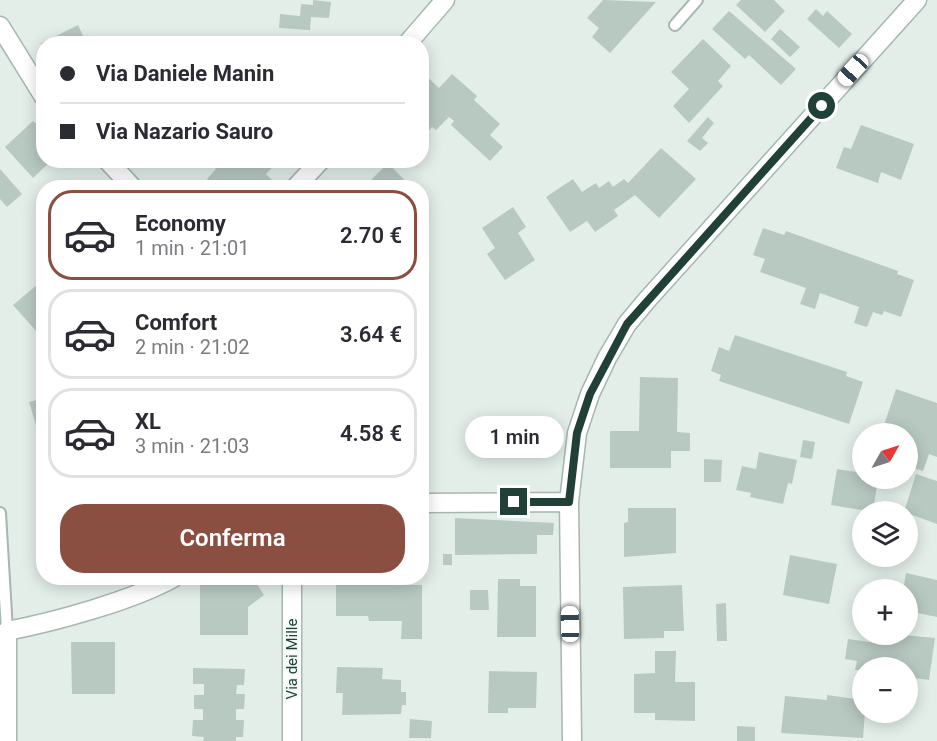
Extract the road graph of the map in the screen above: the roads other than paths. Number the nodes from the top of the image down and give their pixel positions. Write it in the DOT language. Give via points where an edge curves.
graph roads {
  1 [pos="445,0"];
  2 [pos="697,0"];
  3 [pos="917,0"];
  4 [pos="675,25"];
  5 [pos="0,26"];
  6 [pos="414,36"];
  7 [pos="36,84"];
  8 [pos="114,168"];
  9 [pos="314,168"];
  10 [pos="126,180"];
  11 [pos="302,180"];
  12 [pos="569,502"];
  13 [pos="429,503"];
  14 [pos="0,513"];
  15 [pos="1,528"];
  16 [pos="156,585"];
  17 [pos="292,585"];
  18 [pos="7,631"];
  19 [pos="7,741"];
  20 [pos="292,741"];
  21 [pos="572,741"];
  1 -- 6 [label="street"];
  2 -- 4 [label="lane"];
  3 -- 12 [label="street" via="627,324 590,394 577,433"];
  5 -- 7 [label="street"];
  8 -- 10 [label="street"];
  9 -- 11 [label="street"];
  12 -- 13 [label="street"];
  12 -- 21 [label="street"];
  14 -- 15 [label="lane"];
  15 -- 18 [label="lane"];
  16 -- 18 [label="street" via="50,621"];
  17 -- 20 [label="street, Via dei Mille"];
  18 -- 19 [label="street"];
}
